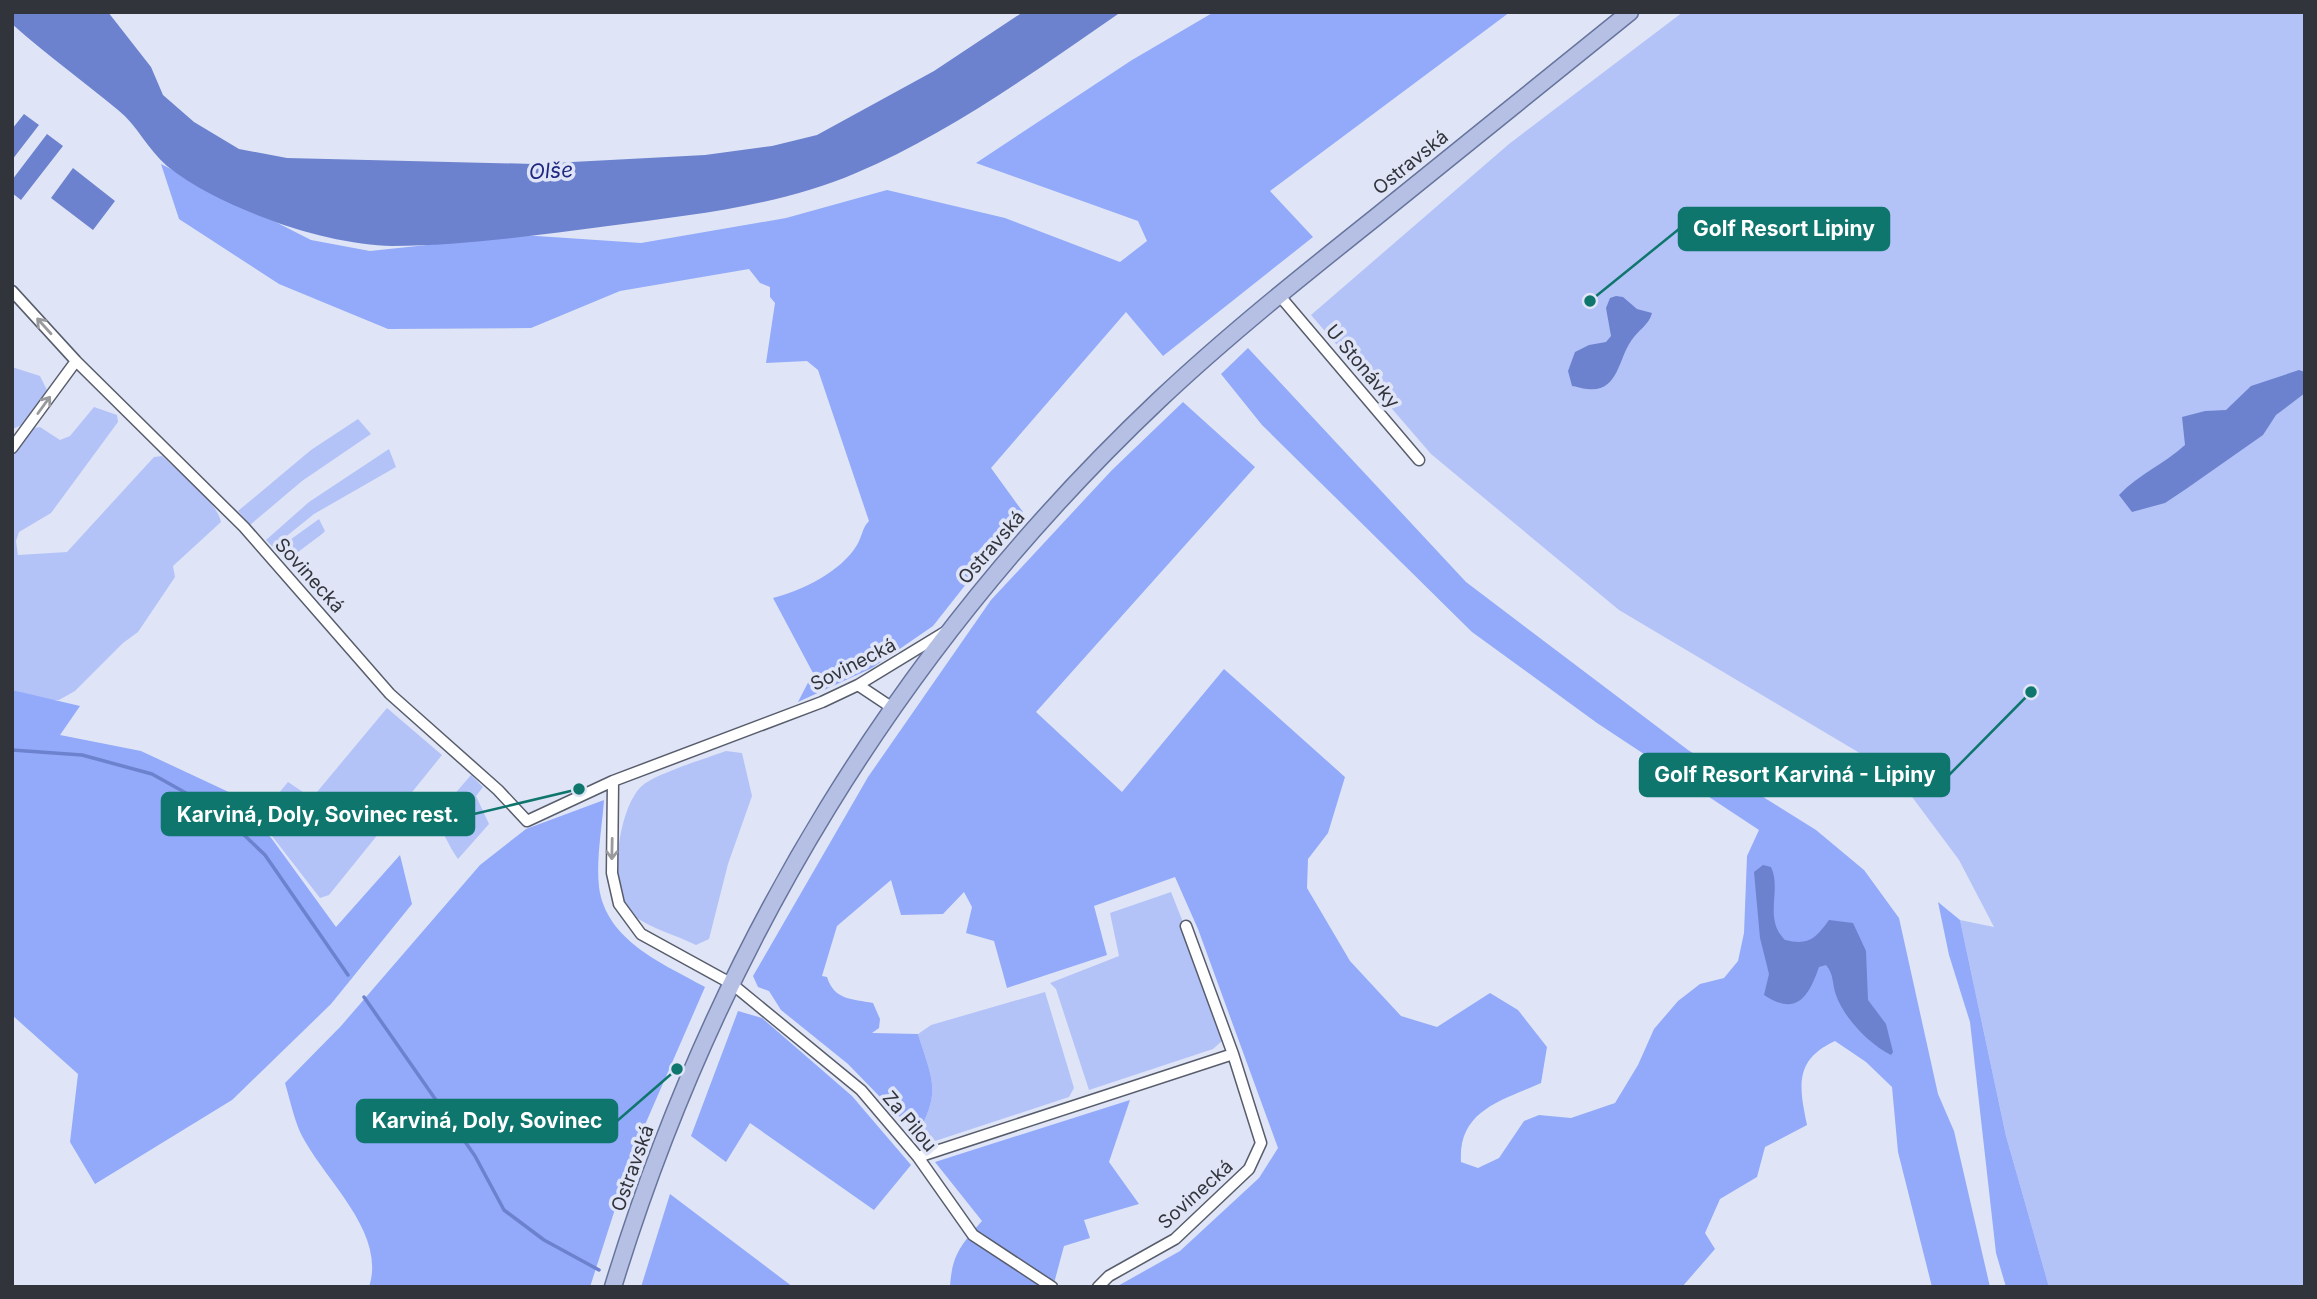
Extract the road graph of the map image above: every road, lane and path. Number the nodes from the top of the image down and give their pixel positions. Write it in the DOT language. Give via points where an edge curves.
graph roads {
  1 [pos="1630,12"];
  2 [pos="12,291"];
  3 [pos="1279,295"];
  4 [pos="76,361"];
  5 [pos="12,448"];
  6 [pos="1419,460"];
  7 [pos="949,629"];
  8 [pos="858,685"];
  9 [pos="891,707"];
  10 [pos="612,781"];
  11 [pos="1186,926"];
  12 [pos="732,984"];
  13 [pos="1233,1054"];
  14 [pos="918,1157"];
  15 [pos="613,1287"];
  16 [pos="1052,1287"];
  17 [pos="1098,1287"];
  1 -- 3 [label="main road, Ostravská"];
  4 -- 2 [label="street, one-way"];
  3 -- 6 [label="street, U Stonávky"];
  3 -- 7 [label="main road, Ostravská" via="1220,344 1077,482"];
  5 -- 4 [label="street, one-way"];
  4 -- 10 [label="street, Sovinecká" via="244,527 390,694 527,821"];
  7 -- 8 [label="street, Sovinecká"];
  7 -- 9 [label="main road, Ostravská"];
  8 -- 9 [label="street"];
  8 -- 10 [label="street, Sovinecká"];
  9 -- 12 [label="main road, Ostravská" via="774,898"];
  10 -- 12 [label="street, one-way" via="612,873 619,904 640,934"];
  11 -- 13 [label="street, Sovinecká"];
  12 -- 14 [label="street, Za Pilou" via="861,1090"];
  12 -- 15 [label="main road, Ostravská" via="684,1087"];
  13 -- 14 [label="street"];
  13 -- 17 [label="street, Sovinecká" via="1261,1143 1249,1169 1175,1238"];
  14 -- 16 [label="street, Za Pilou" via="973,1236"];
}
